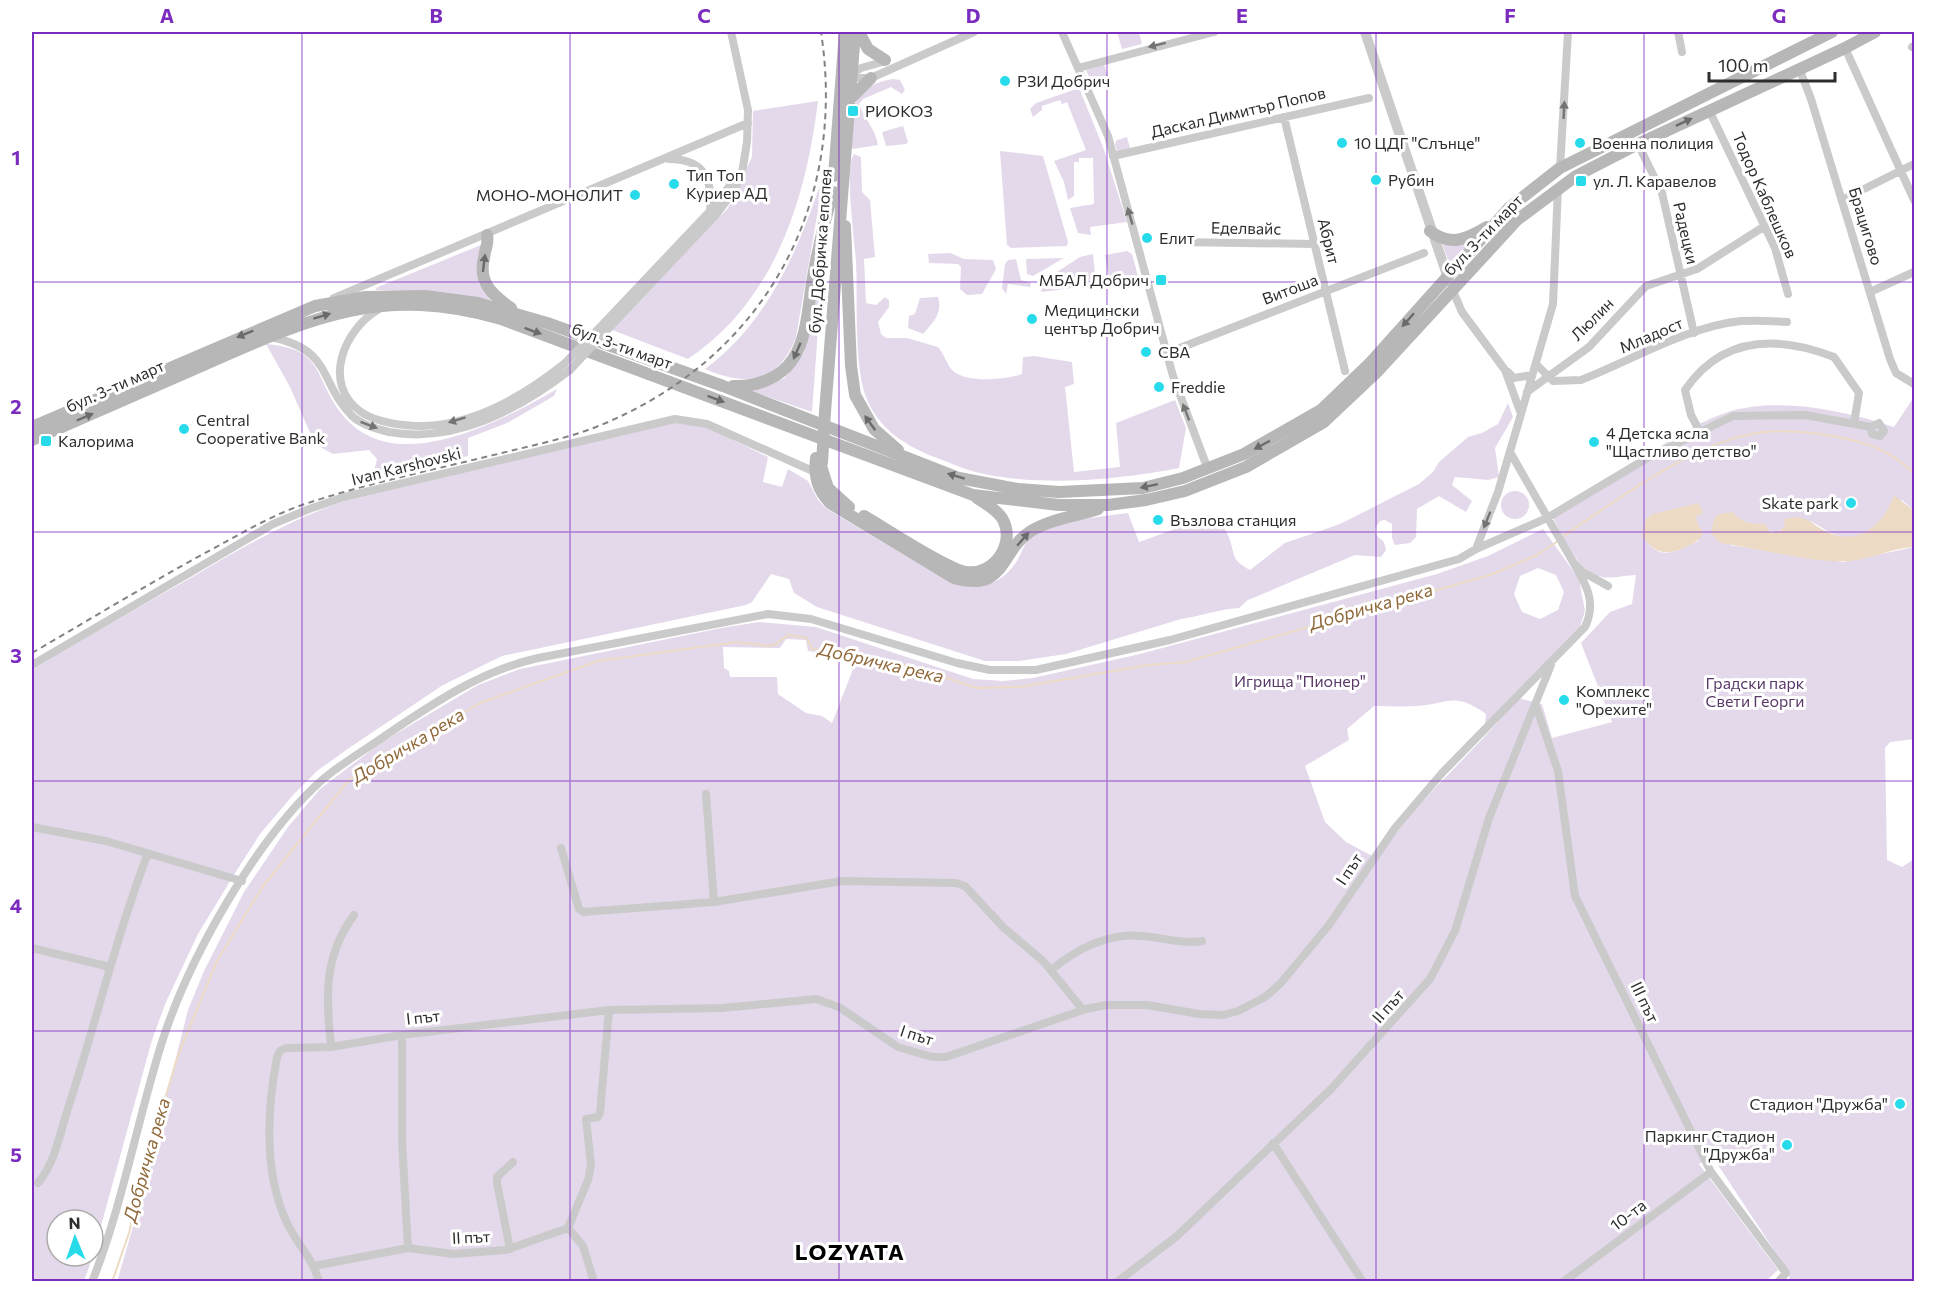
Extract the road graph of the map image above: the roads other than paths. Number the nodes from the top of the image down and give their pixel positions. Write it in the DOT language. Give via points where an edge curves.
graph roads {
  1 [pos="731,32"];
  2 [pos="845,32"];
  3 [pos="857,32"];
  4 [pos="974,32"];
  5 [pos="1062,32"];
  6 [pos="1214,32"];
  7 [pos="1365,32"];
  8 [pos="1568,32"];
  9 [pos="1678,32"];
  10 [pos="1833,32"];
  11 [pos="1849,32"];
  12 [pos="1875,32"];
  13 [pos="1844,48"];
  14 [pos="1682,52"];
  15 [pos="885,60"];
  16 [pos="899,63"];
  17 [pos="1078,68"];
  18 [pos="1799,68"];
  19 [pos="845,74"];
  20 [pos="871,78"];
  21 [pos="1369,98"];
  22 [pos="849,100"];
  23 [pos="1709,110"];
  24 [pos="1284,117"];
  25 [pos="748,123"];
  26 [pos="1638,144"];
  27 [pos="745,156"];
  28 [pos="1113,156"];
  29 [pos="665,159"];
  30 [pos="1914,164"];
  31 [pos="1560,168"];
  32 [pos="1900,172"];
  33 [pos="1558,188"];
  34 [pos="837,193"];
  35 [pos="1842,200"];
  36 [pos="1914,200"];
  37 [pos="710,212"];
  38 [pos="1496,222"];
  39 [pos="1765,226"];
  40 [pos="1430,231"];
  41 [pos="487,234"];
  42 [pos="1177,242"];
  43 [pos="1314,244"];
  44 [pos="1424,253"];
  45 [pos="1914,272"];
  46 [pos="1680,275"];
  47 [pos="1447,276"];
  48 [pos="1326,291"];
  49 [pos="1453,291"];
  50 [pos="1870,292"];
  51 [pos="1788,294"];
  52 [pos="385,305"];
  53 [pos="315,306"];
  54 [pos="522,315"];
  55 [pos="1787,322"];
  56 [pos="606,325"];
  57 [pos="1694,333"];
  58 [pos="267,336"];
  59 [pos="1167,353"];
  60 [pos="1536,364"];
  61 [pos="567,367"];
  62 [pos="1505,370"];
  63 [pos="1345,371"];
  64 [pos="1532,375"];
  65 [pos="1547,377"];
  66 [pos="1914,384"];
  67 [pos="723,386"];
  68 [pos="1527,392"];
  69 [pos="1521,414"];
  70 [pos="1854,423"];
  71 [pos="32,427"];
  72 [pos="1871,427"];
  73 [pos="1699,430"];
  74 [pos="32,440"];
  75 [pos="1510,452"];
  76 [pos="914,461"];
  77 [pos="819,467"];
  78 [pos="1207,467"];
  79 [pos="1212,480"];
  80 [pos="974,495"];
  81 [pos="1108,505"];
  82 [pos="1549,521"];
  83 [pos="1476,549"];
  84 [pos="1573,562"];
  85 [pos="1608,586"];
  86 [pos="1552,663"];
  87 [pos="32,665"];
  88 [pos="1536,706"];
  89 [pos="706,794"];
  90 [pos="32,827"];
  91 [pos="561,848"];
  92 [pos="148,853"];
  93 [pos="242,881"];
  94 [pos="714,902"];
  95 [pos="354,915"];
  96 [pos="1202,941"];
  97 [pos="32,948"];
  98 [pos="110,967"];
  99 [pos="1051,970"];
  100 [pos="609,1010"];
  101 [pos="1083,1010"];
  102 [pos="402,1035"];
  103 [pos="331,1047"];
  104 [pos="1273,1143"];
  105 [pos="513,1162"];
  106 [pos="1710,1172"];
  107 [pos="38,1182"];
  108 [pos="568,1228"];
  109 [pos="408,1248"];
  110 [pos="510,1249"];
  111 [pos="314,1266"];
  112 [pos="92,1281"];
  113 [pos="319,1281"];
  114 [pos="594,1281"];
  115 [pos="1117,1281"];
  116 [pos="1363,1281"];
  117 [pos="1563,1281"];
  118 [pos="1778,1281"];
  1 -- 25 [label="street"];
  2 -- 19 [label="main road, бул. Добричка епопея"];
  3 -- 15 [label="main road" via="868,49"];
  3 -- 19 [label="main road, бул. Добричка епопея"];
  4 -- 16 [label="street"];
  5 -- 17 [label="street"];
  6 -- 17 [label="street, one-way"];
  7 -- 40 [label="street"];
  31 -- 8 [label="street, one-way"];
  9 -- 14 [label="street"];
  10 -- 13 [label="main road" via="1831,43"];
  10 -- 31 [label="main road, бул. 3-ти март"];
  11 -- 13 [label="main road" via="1851,38"];
  12 -- 13 [label="main road, бул. 3-ти март"];
  13 -- 18 [label="main road, бул. 3-ти март"];
  13 -- 32 [label="street"];
  15 -- 16 [label="street"];
  15 -- 19 [label="street"];
  16 -- 20 [label="street"];
  17 -- 28 [label="street"];
  18 -- 23 [label="main road, бул. 3-ти март"];
  18 -- 35 [label="street, Брацигово"];
  19 -- 20 [label="street"];
  19 -- 22 [label="main road, бул. Добричка епопея"];
  19 -- 34 [label="main road, бул. Добричка епопея"];
  20 -- 22 [label="main road"];
  21 -- 24 [label="street, Даскал Димитър Попов"];
  22 -- 34 [label="main road, бул. Добричка епопея"];
  26 -- 23 [label="main road, бул. 3-ти март, one-way"];
  23 -- 39 [label="street, Тодор Каблешков"];
  24 -- 28 [label="street, Даскал Димитър Попов"];
  24 -- 43 [label="street, Абрит"];
  25 -- 27 [label="street"];
  25 -- 29 [label="street"];
  26 -- 33 [label="main road, бул. 3-ти март"];
  26 -- 46 [label="street, Радецки" via="1662,193"];
  27 -- 37 [label="street"];
  27 -- 56 [label="street" via="728,200"];
  59 -- 28 [label="street, one-way"];
  29 -- 37 [label="street" via="687,161 704,172 711,192"];
  29 -- 41 [label="street"];
  30 -- 32 [label="street"];
  31 -- 38 [label="main road, бул. 3-ти март"];
  32 -- 35 [label="street"];
  32 -- 36 [label="street"];
  33 -- 49 [label="main road, бул. 3-ти март" via="1517,219"];
  33 -- 60 [label="street" via="1553,304"];
  34 -- 67 [label="main road, one-way" via="821,230 798,350 785,369 773,377 744,387"];
  76 -- 34 [label="main road, one-way" via="874,429 855,395 846,231"];
  34 -- 77 [label="main road, бул. Добричка епопея, bridge"];
  35 -- 50 [label="street, Брацигово"];
  37 -- 56 [label="street"];
  38 -- 40 [label="main road" via="1458,241"];
  38 -- 47 [label="main road, бул. 3-ти март"];
  39 -- 46 [label="street, Люлин" via="1697,269"];
  39 -- 51 [label="street, Тодор Каблешков"];
  40 -- 47 [label="street"];
  41 -- 53 [label="street"];
  54 -- 41 [label="main road, one-way" via="496,298 486,285 482,270 489,243"];
  42 -- 43 [label="street, Еделвайс"];
  43 -- 48 [label="street, Абрит"];
  44 -- 48 [label="street, Витоша"];
  45 -- 50 [label="street"];
  46 -- 57 [label="street, Радецки"];
  46 -- 65 [label="street, Люлин" via="1646,286 1604,333"];
  47 -- 49 [label="street"];
  47 -- 78 [label="main road, бул. 3-ти март, one-way" via="1371,362 1321,410 1244,454"];
  48 -- 59 [label="street, Витоша"];
  48 -- 63 [label="street, Абрит"];
  49 -- 62 [label="street" via="1462,312"];
  49 -- 79 [label="main road, бул. 3-ти март" via="1324,422 1245,467"];
  50 -- 66 [label="street, Брацигово" via="1896,373"];
  58 -- 52 [label="main road, бул. 3-ти март, one-way" via="326,315"];
  61 -- 52 [label="street, one-way" via="523,394 444,424 406,425 377,419 362,413 351,400 341,366 344,346 355,327"];
  52 -- 80 [label="main road, бул. 3-ти март, one-way" via="457,308 501,319"];
  53 -- 54 [label="main road, бул. 3-ти март" via="366,297 425,296 478,303"];
  53 -- 71 [label="main road, бул. 3-ти март, one-way"];
  54 -- 67 [label="main road, бул. 3-ти март"];
  55 -- 57 [label="street, Младост" via="1740,321"];
  56 -- 61 [label="street, bridge"];
  57 -- 65 [label="street, Младост" via="1581,380 1553,381"];
  58 -- 61 [label="street, one-way" via="302,347 318,360 343,405 357,421 406,434 446,432 479,422 524,403"];
  74 -- 58 [label="main road, бул. 3-ти март, one-way"];
  78 -- 59 [label="street, one-way"];
  60 -- 64 [label="street"];
  60 -- 65 [label="street"];
  62 -- 64 [label="street" via="1514,378"];
  62 -- 69 [label="street"];
  64 -- 68 [label="street"];
  65 -- 68 [label="street, Люлин"];
  67 -- 76 [label="main road, бул. 3-ти март"];
  68 -- 69 [label="street"];
  69 -- 75 [label="street"];
  70 -- 72 [label="street"];
  70 -- 73 [label="street" via="1805,415 1748,414"];
  70 -- 73 [label="street" via="1859,393 1834,357 1774,343 1732,348 1692,379 1685,390"];
  73 -- 82 [label="street"];
  75 -- 82 [label="street, І път"];
  75 -- 83 [label="street, one-way"];
  78 -- 76 [label="main road, бул. 3-ти март, one-way" via="1143,488 1059,492 978,483"];
  77 -- 80 [label="main road" via="828,488 843,503 958,570 968,572 993,565 1006,542 1001,517"];
  77 -- 81 [label="main road, one-way" via="819,488 839,511 954,578 964,580 995,575 1022,539 1039,527"];
  77 -- 87 [label="street, Ivan Karshovski" via="707,424 675,419 354,494 273,524"];
  78 -- 79 [label="main road" via="1203,478"];
  79 -- 81 [label="main road, бул. 3-ти март" via="1185,491"];
  80 -- 81 [label="main road, бул. 3-ти март" via="1018,502"];
  82 -- 83 [label="street"];
  82 -- 84 [label="street, І път"];
  83 -- 93 [label="street" via="1459,560 1373,585 1170,640 1036,670 1014,672 968,665 811,619 768,614 506,665 448,694 323,780 268,840"];
  84 -- 85 [label="street"];
  84 -- 86 [label="street, І път" via="1590,591 1589,618"];
  86 -- 88 [label="street, ІІ път"];
  86 -- 101 [label="street, І път" via="1442,773 1395,828 1329,925 1265,997 1223,1015 1147,1005 1106,1005"];
  88 -- 104 [label="street, ІІ път" via="1489,818 1462,913 1440,963 1422,991 1387,1029"];
  88 -- 106 [label="street, ІІІ път" via="1558,771 1575,896"];
  89 -- 94 [label="street"];
  90 -- 92 [label="street"];
  91 -- 94 [label="street" via="581,911"];
  92 -- 93 [label="street"];
  92 -- 98 [label="street"];
  93 -- 112 [label="street" via="205,940 174,1007"];
  94 -- 99 [label="street" via="842,881 956,883 965,886"];
  95 -- 103 [label="street" via="339,935 329,975 326,996"];
  96 -- 99 [label="street" via="1111,936"];
  97 -- 98 [label="street"];
  98 -- 107 [label="street" via="46,1173"];
  99 -- 101 [label="street"];
  100 -- 101 [label="street, І път" via="722,1008 816,999 839,1007 898,1047 933,1057 965,1052"];
  100 -- 102 [label="street, І път"];
  100 -- 108 [label="street" via="600,1113 586,1119 591,1165"];
  102 -- 103 [label="street, І път"];
  102 -- 109 [label="street"];
  103 -- 111 [label="street, І път" via="286,1048 280,1052 269,1107 270,1145 279,1201 289,1227"];
  104 -- 115 [label="street, ІІ път" via="1177,1236"];
  104 -- 116 [label="street"];
  105 -- 110 [label="street" via="497,1177"];
  106 -- 117 [label="street, 10-та"];
  106 -- 118 [label="street, ІІІ път" via="1786,1273"];
  108 -- 110 [label="street, ІІ път"];
  108 -- 114 [label="street" via="583,1246"];
  109 -- 110 [label="street, ІІ път" via="453,1254"];
  109 -- 111 [label="street, ІІ път"];
  111 -- 113 [label="street, І път"];
}
